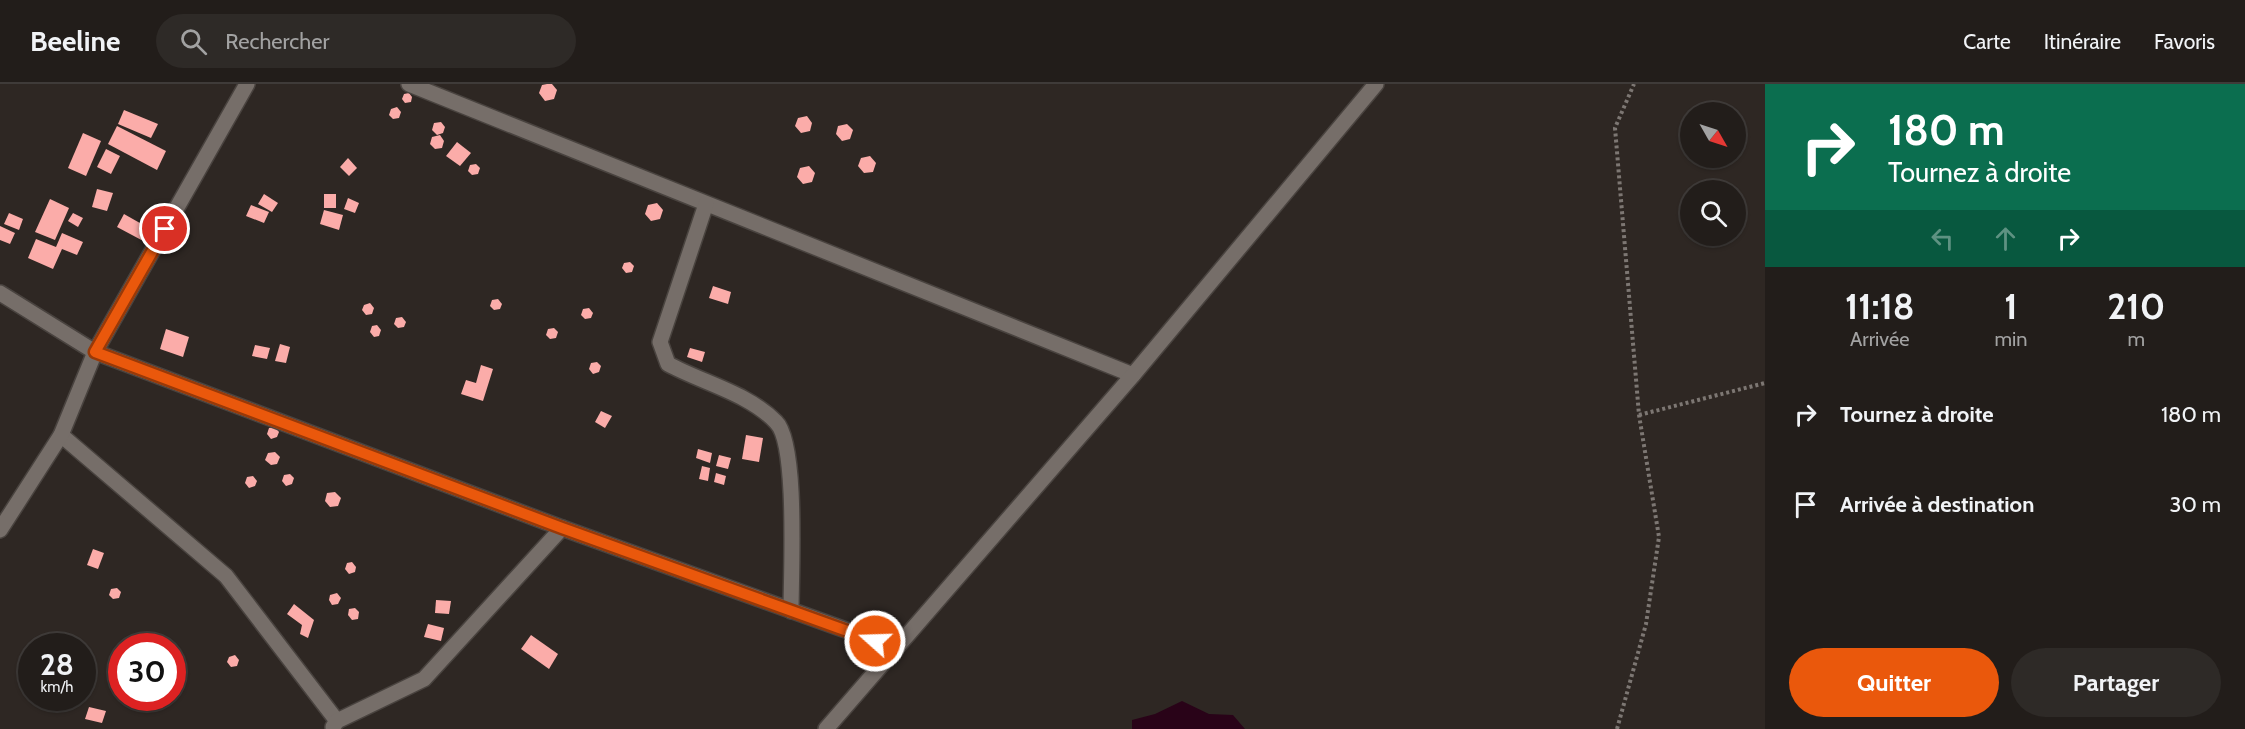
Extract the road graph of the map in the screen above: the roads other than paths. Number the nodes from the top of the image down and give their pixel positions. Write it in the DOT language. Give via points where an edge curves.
graph roads {
  1 [pos="247,84"];
  2 [pos="409,84"];
  3 [pos="1377,84"];
  4 [pos="706,204"];
  5 [pos="0,292"];
  6 [pos="95,352"];
  7 [pos="1133,375"];
  8 [pos="61,435"];
  9 [pos="562,528"];
  10 [pos="0,530"];
  11 [pos="791,611"];
  12 [pos="896,648"];
  13 [pos="335,725"];
  14 [pos="826,729"];
  1 -- 6 [label="street"];
  2 -- 4 [label="street"];
  3 -- 7 [label="street"];
  4 -- 7 [label="street"];
  4 -- 11 [label="street" via="660,342 668,364 749,400 778,423 789,458"];
  5 -- 6 [label="street"];
  6 -- 8 [label="street"];
  6 -- 9 [label="street"];
  7 -- 12 [label="street"];
  8 -- 10 [label="street"];
  8 -- 13 [label="street" via="226,576"];
  9 -- 11 [label="street"];
  9 -- 13 [label="street" via="424,680"];
  11 -- 12 [label="street"];
  12 -- 14 [label="street"];
}
